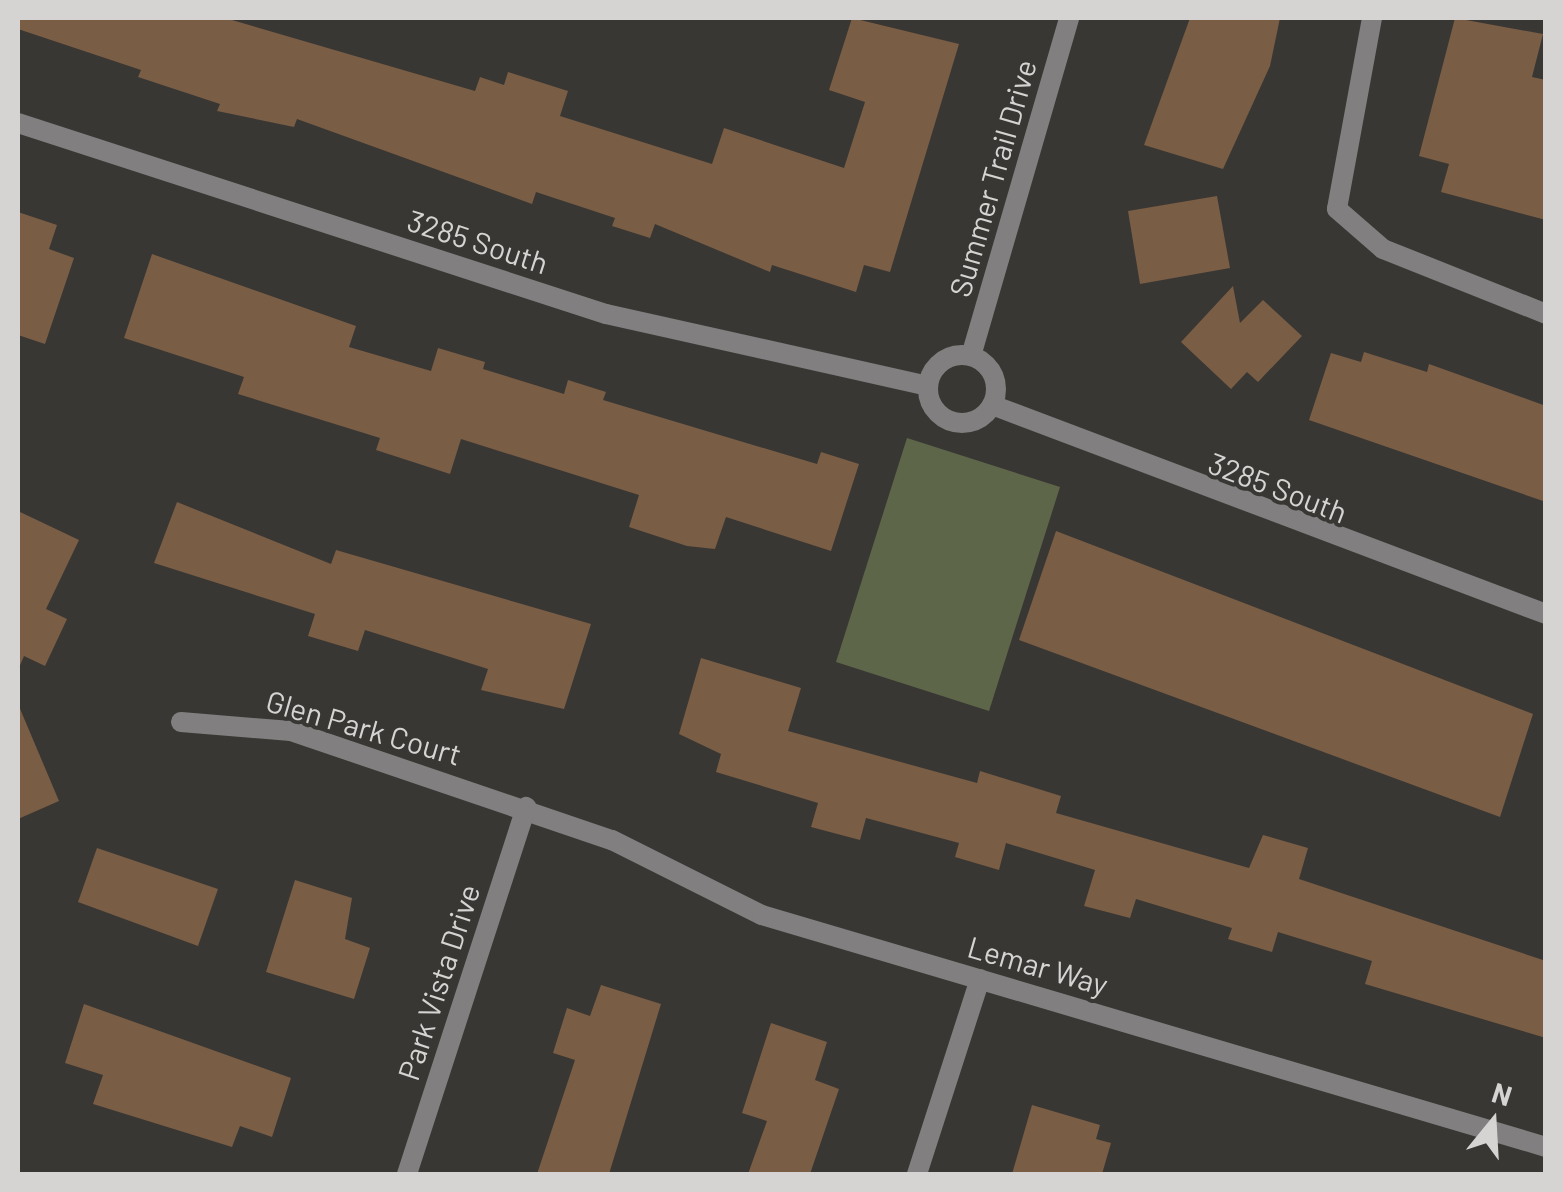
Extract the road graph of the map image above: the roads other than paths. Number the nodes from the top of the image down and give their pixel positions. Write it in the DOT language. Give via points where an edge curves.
graph roads {
  1 [pos="1069,18"];
  2 [pos="1372,18"];
  3 [pos="18,123"];
  4 [pos="1546,314"];
  5 [pos="971,356"];
  6 [pos="928,386"];
  7 [pos="992,405"];
  8 [pos="1546,614"];
  9 [pos="181,722"];
  10 [pos="526,807"];
  11 [pos="980,979"];
  12 [pos="1546,1146"];
  13 [pos="408,1174"];
  14 [pos="917,1174"];
  1 -- 5 [label="street, Summer Trail Drive"];
  2 -- 4 [label="street" via="1337,209 1383,249"];
  3 -- 6 [label="street, 3285 South" via="606,314"];
  5 -- 6 [label="street" via="942,360"];
  5 -- 7 [label="street" via="993,376"];
  6 -- 7 [label="street" via="952,421 982,417"];
  7 -- 8 [label="street, 3285 South"];
  9 -- 10 [label="street, Glen Park Court" via="291,731"];
  10 -- 11 [label="street, Lemar Way" via="748,910"];
  10 -- 13 [label="street, Park Vista Drive"];
  11 -- 12 [label="street, Lemar Way"];
  11 -- 14 [label="street"];
}
